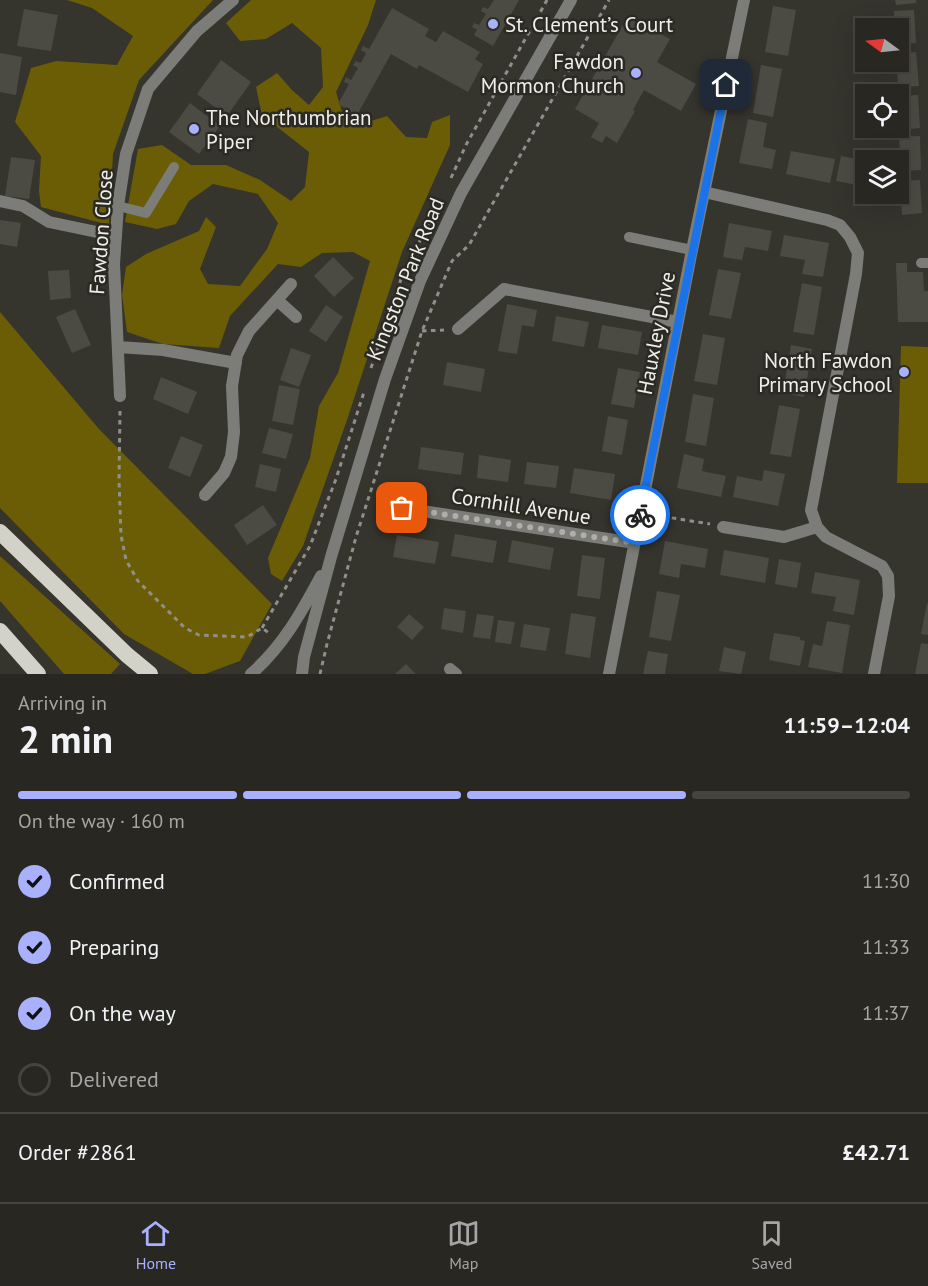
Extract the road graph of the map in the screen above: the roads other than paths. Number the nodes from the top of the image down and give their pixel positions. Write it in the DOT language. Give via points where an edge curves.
graph roads {
  1 [pos="233,0"];
  2 [pos="571,0"];
  3 [pos="744,0"];
  4 [pos="174,167"];
  5 [pos="704,192"];
  6 [pos="0,201"];
  7 [pos="118,206"];
  8 [pos="116,236"];
  9 [pos="629,237"];
  10 [pos="692,250"];
  11 [pos="291,284"];
  12 [pos="277,300"];
  13 [pos="296,317"];
  14 [pos="678,322"];
  15 [pos="458,329"];
  16 [pos="118,348"];
  17 [pos="236,363"];
  18 [pos="120,396"];
  19 [pos="205,495"];
  20 [pos="402,508"];
  21 [pos="723,527"];
  22 [pos="817,527"];
  23 [pos="0,532"];
  24 [pos="635,543"];
  25 [pos="331,557"];
  26 [pos="0,631"];
  27 [pos="38,674"];
  28 [pos="150,674"];
  29 [pos="251,674"];
  30 [pos="302,674"];
  31 [pos="609,674"];
  32 [pos="874,674"];
  1 -- 7 [label="street, Fawdon Close" via="197,31 148,89 126,154"];
  2 -- 25 [label="street, Kingston Park Road" via="461,193 420,281 385,379"];
  3 -- 5 [label="street, Hauxley Drive"];
  4 -- 7 [label="lane" via="146,213"];
  5 -- 10 [label="street, Hauxley Drive"];
  5 -- 22 [label="street" via="827,219 840,225 858,253 811,510"];
  6 -- 8 [label="street" via="23,206 49,222"];
  7 -- 8 [label="street, Fawdon Close"];
  8 -- 16 [label="street, Fawdon Close"];
  9 -- 10 [label="lane"];
  10 -- 14 [label="street, Hauxley Drive"];
  11 -- 12 [label="street"];
  12 -- 13 [label="street"];
  12 -- 17 [label="street" via="249,331"];
  14 -- 15 [label="street" via="504,289"];
  14 -- 24 [label="street, Hauxley Drive"];
  16 -- 17 [label="street" via="163,350"];
  16 -- 18 [label="street, Fawdon Close"];
  17 -- 19 [label="street" via="231,457 224,473"];
  20 -- 24 [label="street, Cornhill Avenue"];
  21 -- 22 [label="street" via="784,537"];
  22 -- 32 [label="street" via="826,537 882,566 888,576 889,596"];
  23 -- 28 [label="highway"];
  24 -- 31 [label="street, Hauxley Drive"];
  25 -- 29 [label="street, Kingston Park Road" via="283,641"];
  25 -- 30 [label="street, Kingston Park Road"];
  26 -- 27 [label="highway"];
}
